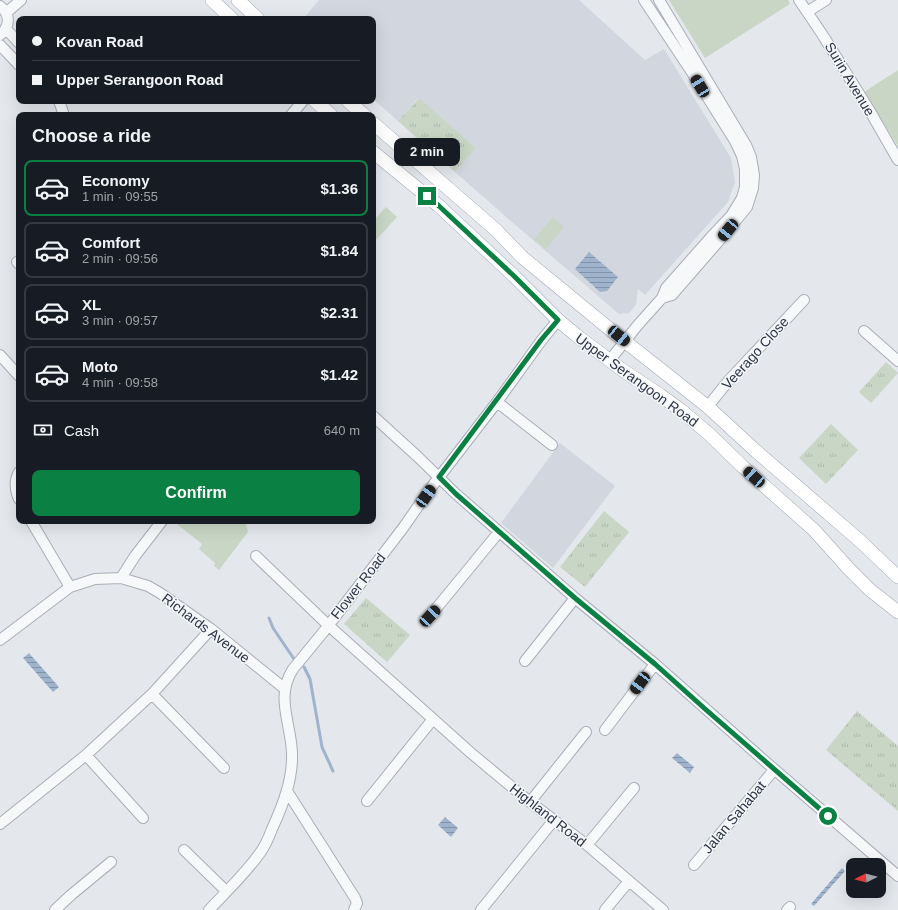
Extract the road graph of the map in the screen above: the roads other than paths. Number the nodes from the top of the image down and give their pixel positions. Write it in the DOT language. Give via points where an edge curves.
graph roads {
  1 [pos="5,0"];
  2 [pos="21,0"];
  3 [pos="212,0"];
  4 [pos="238,0"];
  5 [pos="644,0"];
  6 [pos="659,0"];
  7 [pos="800,0"];
  8 [pos="826,0"];
  9 [pos="2,8"];
  10 [pos="807,12"];
  11 [pos="229,16"];
  12 [pos="255,16"];
  13 [pos="3,32"];
  14 [pos="16,41"];
  15 [pos="0,45"];
  16 [pos="16,62"];
  17 [pos="300,104"];
  18 [pos="318,104"];
  19 [pos="351,104"];
  20 [pos="293,112"];
  21 [pos="328,112"];
  22 [pos="361,112"];
  23 [pos="376,126"];
  24 [pos="376,154"];
  25 [pos="898,160"];
  26 [pos="662,298"];
  27 [pos="804,300"];
  28 [pos="558,320"];
  29 [pos="864,331"];
  30 [pos="625,341"];
  31 [pos="0,355"];
  32 [pos="610,360"];
  33 [pos="898,361"];
  34 [pos="16,373"];
  35 [pos="496,402"];
  36 [pos="708,407"];
  37 [pos="376,419"];
  38 [pos="552,445"];
  39 [pos="439,477"];
  40 [pos="33,524"];
  41 [pos="160,524"];
  42 [pos="499,532"];
  43 [pos="256,556"];
  44 [pos="898,576"];
  45 [pos="121,578"];
  46 [pos="70,587"];
  47 [pos="575,598"];
  48 [pos="898,612"];
  49 [pos="430,616"];
  50 [pos="328,625"];
  51 [pos="211,629"];
  52 [pos="0,640"];
  53 [pos="525,661"];
  54 [pos="655,664"];
  55 [pos="285,689"];
  56 [pos="152,694"];
  57 [pos="433,719"];
  58 [pos="605,730"];
  59 [pos="586,732"];
  60 [pos="86,755"];
  61 [pos="224,768"];
  62 [pos="774,770"];
  63 [pos="634,788"];
  64 [pos="287,791"];
  65 [pos="367,801"];
  66 [pos="530,802"];
  67 [pos="143,818"];
  68 [pos="554,820"];
  69 [pos="0,824"];
  70 [pos="587,845"];
  71 [pos="184,850"];
  72 [pos="111,862"];
  73 [pos="694,865"];
  74 [pos="898,876"];
  75 [pos="630,881"];
  76 [pos="223,888"];
  77 [pos="55,910"];
  78 [pos="209,910"];
  79 [pos="354,910"];
  80 [pos="481,910"];
  81 [pos="605,910"];
  82 [pos="663,910"];
  1 -- 9 [label="street"];
  2 -- 9 [label="street"];
  3 -- 11 [label="main road"];
  4 -- 12 [label="main road"];
  5 -- 26 [label="street" via="735,141 745,169 742,198 731,216 666,288"];
  6 -- 26 [label="street" via="746,145 754,175 747,207 672,295"];
  7 -- 10 [label="street, Surin Avenue"];
  8 -- 10 [label="street"];
  9 -- 13 [label="street" via="8,21"];
  10 -- 25 [label="street, Surin Avenue"];
  13 -- 14 [label="street"];
  15 -- 16 [label="street"];
  17 -- 20 [label="street"];
  18 -- 21 [label="main road"];
  19 -- 22 [label="main road"];
  23 -- 30 [label="main road, Upper Serangoon Road" via="491,225 522,257"];
  24 -- 28 [label="main road, Upper Serangoon Road" via="439,206"];
  26 -- 30 [label="street"];
  27 -- 36 [label="street, Veerago Close" via="730,379"];
  28 -- 32 [label="main road, Upper Serangoon Road"];
  28 -- 35 [label="street, Flower Road"];
  29 -- 33 [label="street"];
  30 -- 32 [label="street"];
  30 -- 36 [label="main road, Upper Serangoon Road"];
  31 -- 34 [label="street"];
  32 -- 48 [label="main road, Upper Serangoon Road" via="671,403 709,434 814,530 870,590"];
  35 -- 38 [label="street"];
  35 -- 39 [label="street, Flower Road"];
  36 -- 44 [label="main road, Upper Serangoon Road"];
  37 -- 39 [label="street"];
  39 -- 42 [label="street"];
  39 -- 50 [label="street, Flower Road"];
  40 -- 46 [label="street"];
  41 -- 45 [label="street"];
  42 -- 47 [label="street"];
  42 -- 49 [label="street"];
  43 -- 50 [label="street, Highland Road"];
  45 -- 46 [label="street, Richards Avenue" via="95,579"];
  45 -- 51 [label="street, Richards Avenue" via="148,586"];
  46 -- 52 [label="street, Richards Avenue"];
  47 -- 53 [label="street"];
  47 -- 54 [label="street"];
  50 -- 55 [label="street, Flower Road" via="293,669"];
  50 -- 57 [label="street, Highland Road"];
  51 -- 55 [label="street, Richards Avenue"];
  51 -- 56 [label="street"];
  54 -- 58 [label="street"];
  54 -- 62 [label="street"];
  55 -- 64 [label="street, Flower Road" via="292,754"];
  56 -- 60 [label="street"];
  56 -- 61 [label="street"];
  57 -- 65 [label="street"];
  57 -- 66 [label="street, Highland Road"];
  59 -- 66 [label="street"];
  60 -- 67 [label="street"];
  60 -- 69 [label="street"];
  62 -- 73 [label="street, Jalan Sahabat"];
  62 -- 74 [label="street"];
  63 -- 70 [label="street"];
  64 -- 78 [label="street, Flower Road" via="261,852 246,872"];
  64 -- 79 [label="street" via="355,898 357,903"];
  66 -- 68 [label="street, Highland Road"];
  68 -- 70 [label="street, Highland Road"];
  68 -- 80 [label="street"];
  70 -- 75 [label="street, Highland Road"];
  71 -- 76 [label="street"];
  72 -- 77 [label="street"];
  75 -- 81 [label="street"];
  75 -- 82 [label="street, Highland Road"];
}
